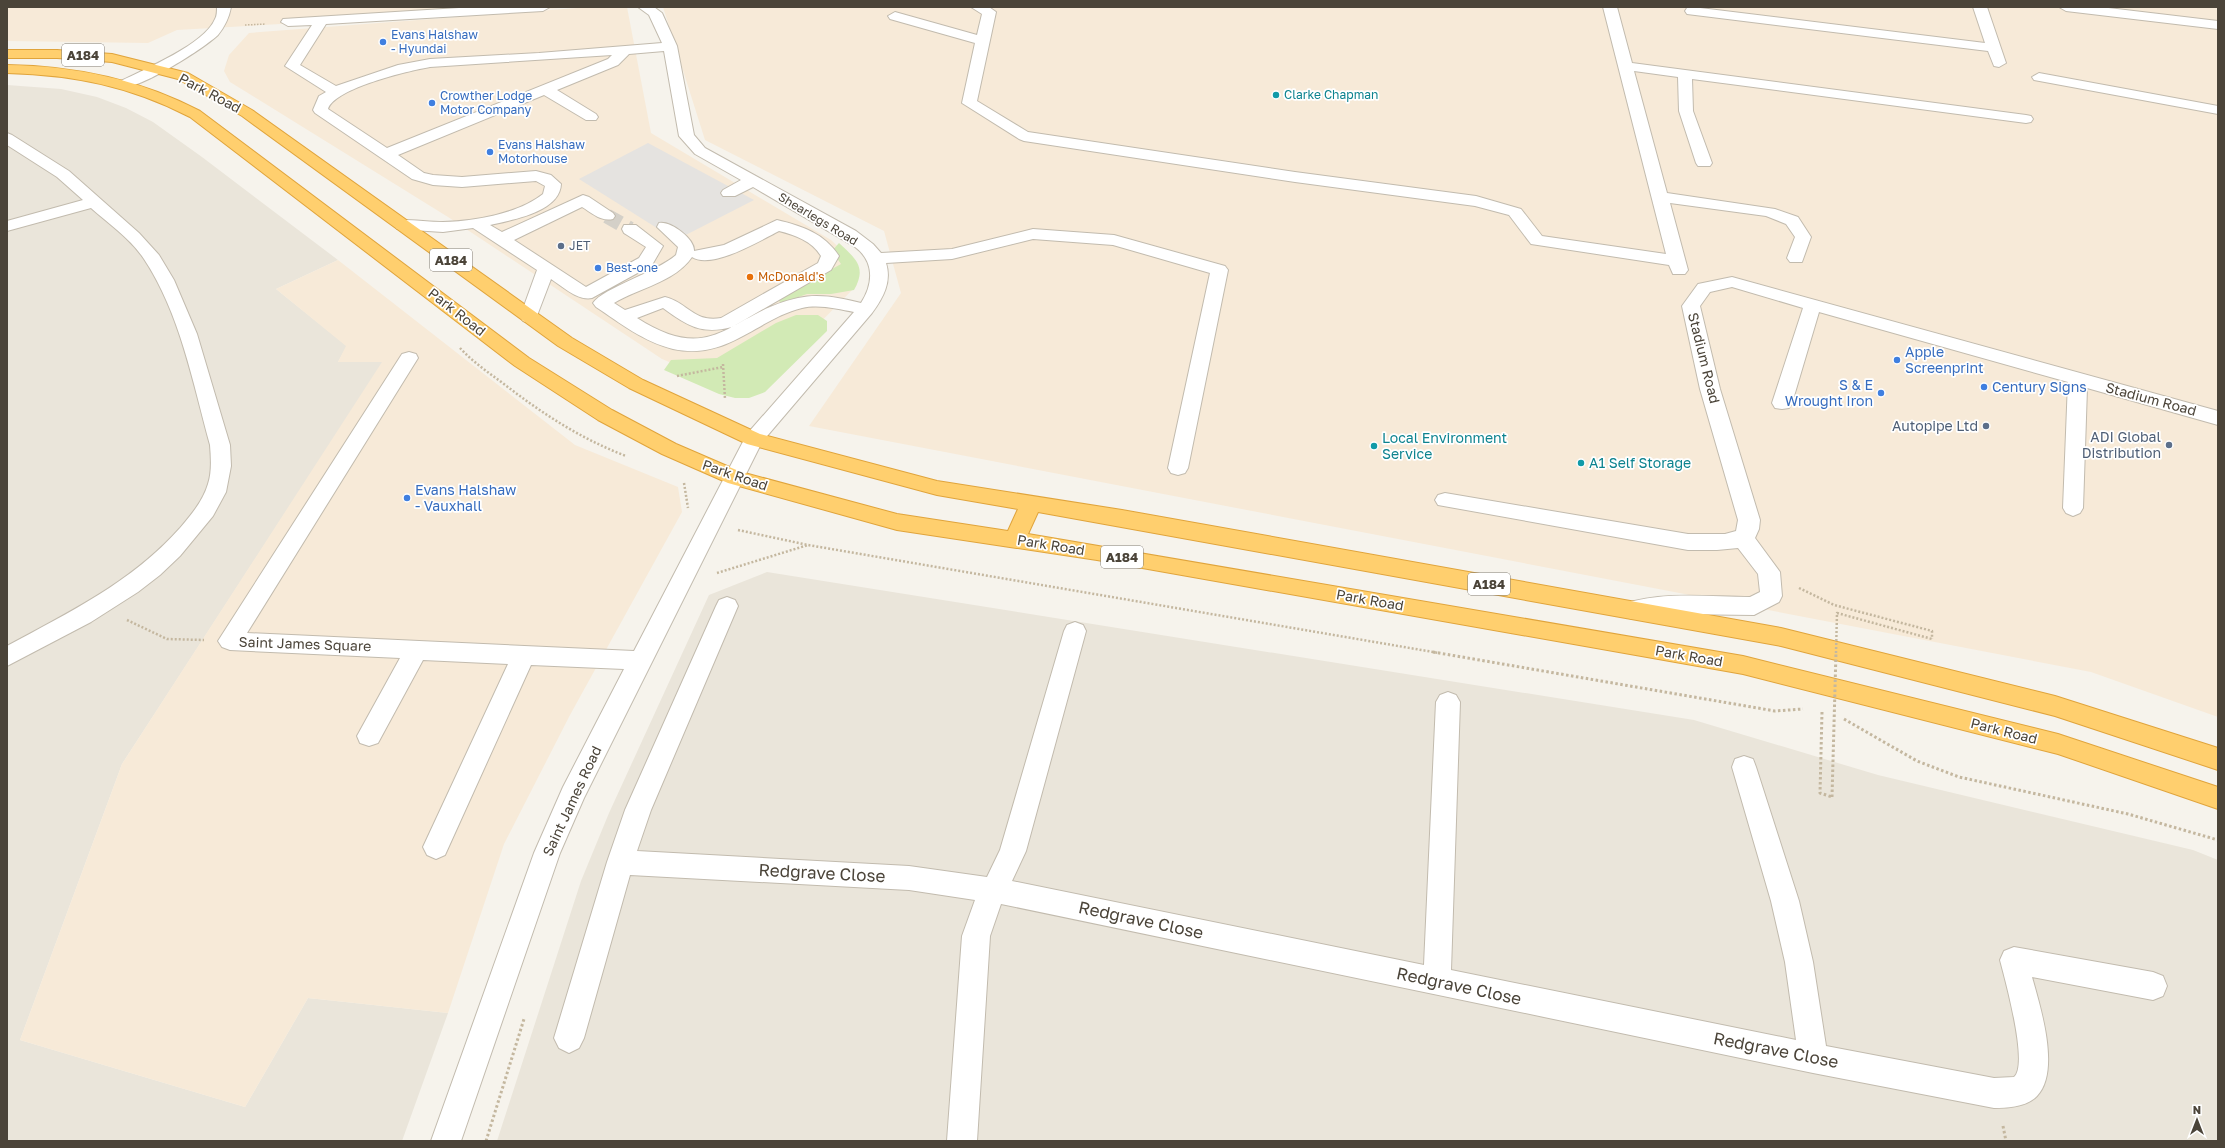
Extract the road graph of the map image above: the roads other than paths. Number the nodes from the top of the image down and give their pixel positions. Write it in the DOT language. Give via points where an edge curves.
graph roads {
  1 [pos="224,7"];
  2 [pos="542,7"];
  3 [pos="645,7"];
  4 [pos="978,7"];
  5 [pos="1610,7"];
  6 [pos="1980,7"];
  7 [pos="2066,7"];
  8 [pos="1692,11"];
  9 [pos="895,16"];
  10 [pos="322,20"];
  11 [pos="288,22"];
  12 [pos="2218,25"];
  13 [pos="983,41"];
  14 [pos="670,46"];
  15 [pos="1994,48"];
  16 [pos="625,50"];
  17 [pos="7,54"];
  18 [pos="1999,63"];
  19 [pos="1625,66"];
  20 [pos="157,68"];
  21 [pos="7,69"];
  22 [pos="1685,74"];
  23 [pos="2039,77"];
  24 [pos="126,84"];
  25 [pos="546,90"];
  26 [pos="336,92"];
  27 [pos="2218,110"];
  28 [pos="591,117"];
  29 [pos="2026,119"];
  30 [pos="7,138"];
  31 [pos="385,155"];
  32 [pos="1704,163"];
  33 [pos="752,180"];
  34 [pos="729,193"];
  35 [pos="1660,197"];
  36 [pos="95,202"];
  37 [pos="606,216"];
  38 [pos="476,223"];
  39 [pos="403,225"];
  40 [pos="7,226"];
  41 [pos="665,227"];
  42 [pos="630,229"];
  43 [pos="502,239"];
  44 [pos="1796,258"];
  45 [pos="874,259"];
  46 [pos="682,260"];
  47 [pos="546,270"];
  48 [pos="649,278"];
  49 [pos="665,302"];
  50 [pos="1814,305"];
  51 [pos="866,309"];
  52 [pos="529,317"];
  53 [pos="625,317"];
  54 [pos="409,358"];
  55 [pos="2078,380"];
  56 [pos="1782,403"];
  57 [pos="2218,418"];
  58 [pos="754,439"];
  59 [pos="1178,468"];
  60 [pos="735,478"];
  61 [pos="1445,500"];
  62 [pos="1031,504"];
  63 [pos="2073,508"];
  64 [pos="1743,538"];
  65 [pos="1015,540"];
  66 [pos="726,606"];
  67 [pos="1632,610"];
  68 [pos="1075,631"];
  69 [pos="417,649"];
  70 [pos="524,654"];
  71 [pos="7,657"];
  72 [pos="642,661"];
  73 [pos="1448,702"];
  74 [pos="369,736"];
  75 [pos="2218,760"];
  76 [pos="1744,767"];
  77 [pos="2218,798"];
  78 [pos="436,847"];
  79 [pos="620,862"];
  80 [pos="993,890"];
  81 [pos="1437,981"];
  82 [pos="2152,986"];
  83 [pos="569,1038"];
  84 [pos="1813,1058"];
  85 [pos="446,1141"];
  86 [pos="962,1141"];
  1 -- 20 [label="street" via="223,19 218,26 191,49"];
  2 -- 10 [label="street"];
  3 -- 14 [label="street, Shearlegs Road" via="655,13"];
  4 -- 13 [label="street" via="989,12"];
  5 -- 19 [label="street"];
  6 -- 15 [label="street"];
  7 -- 12 [label="street"];
  8 -- 15 [label="street"];
  9 -- 13 [label="street"];
  10 -- 11 [label="street"];
  10 -- 26 [label="street" via="292,66"];
  13 -- 35 [label="street" via="969,103 1024,136 1295,177 1476,201 1515,212 1537,240 1678,265"];
  14 -- 16 [label="street"];
  14 -- 33 [label="street, Shearlegs Road" via="687,136 700,151"];
  15 -- 18 [label="street"];
  16 -- 25 [label="street" via="613,62"];
  16 -- 26 [label="street" via="430,63 402,68"];
  17 -- 20 [label="highway, A184" via="90,55"];
  19 -- 22 [label="street"];
  19 -- 35 [label="street"];
  20 -- 24 [label="street"];
  20 -- 39 [label="highway, Park Road / A184" via="183,76 247,113"];
  21 -- 24 [label="highway, A184" via="64,71"];
  22 -- 29 [label="street"];
  22 -- 32 [label="street" via="1686,111"];
  23 -- 27 [label="street"];
  24 -- 60 [label="highway, Park Road / A184" via="156,94 195,114 522,362 605,415 668,449"];
  25 -- 28 [label="street"];
  25 -- 31 [label="street"];
  26 -- 31 [label="street" via="324,99 320,110"];
  30 -- 36 [label="street" via="63,174"];
  31 -- 38 [label="street" via="418,176 431,180 464,183 536,176 545,178 553,184 549,197 540,204"];
  33 -- 34 [label="street"];
  33 -- 45 [label="street, Shearlegs Road" via="850,235 871,252"];
  35 -- 44 [label="street" via="1769,212 1792,221 1804,237"];
  36 -- 40 [label="street"];
  36 -- 71 [label="street" via="150,255 165,280 188,334 220,445 220,478 211,501 188,534 153,570 101,607"];
  37 -- 43 [label="street" via="583,200"];
  38 -- 39 [label="street" via="443,227"];
  38 -- 43 [label="street"];
  39 -- 52 [label="highway, Park Road / A184"];
  41 -- 46 [label="street" via="686,246"];
  42 -- 47 [label="street" via="655,246 646,261 586,294"];
  43 -- 47 [label="street"];
  45 -- 51 [label="street, Shearlegs Road" via="880,274 877,293"];
  45 -- 59 [label="street" via="952,254 1033,234 1114,240 1219,270"];
  46 -- 48 [label="street"];
  46 -- 49 [label="street" via="726,252 777,225 797,230 826,247 830,256 825,266 720,325 699,325"];
  47 -- 52 [label="street"];
  48 -- 49 [label="street"];
  48 -- 53 [label="street" via="602,302"];
  49 -- 53 [label="street"];
  50 -- 55 [label="street, Stadium Road"];
  50 -- 56 [label="street" via="1805,326"];
  50 -- 64 [label="street, Stadium Road" via="1732,282 1704,288 1691,306 1710,389 1749,520 1749,531"];
  51 -- 53 [label="street" via="812,302 800,303 735,336 698,345 672,343 654,336"];
  51 -- 58 [label="street, Shearlegs Road"];
  52 -- 58 [label="highway, Park Road / A184" via="565,342 636,384"];
  54 -- 69 [label="street, Saint James Square" via="230,641"];
  55 -- 57 [label="street, Stadium Road"];
  55 -- 63 [label="street"];
  58 -- 60 [label="street, Shearlegs Road"];
  58 -- 62 [label="highway, Park Road / A184" via="936,488"];
  60 -- 65 [label="highway, Park Road / A184" via="897,522"];
  60 -- 72 [label="street, Saint James Road"];
  61 -- 64 [label="street" via="1688,542 1722,542"];
  62 -- 65 [label="highway"];
  62 -- 67 [label="highway, Park Road / A184" via="1122,518"];
  64 -- 67 [label="street" via="1769,572 1771,596 1754,606 1676,605"];
  65 -- 77 [label="highway, Park Road / A184" via="1743,665 2058,744"];
  66 -- 79 [label="street" via="638,810"];
  67 -- 75 [label="highway, Park Road / A184" via="1780,637 2055,706"];
  68 -- 80 [label="street" via="1013,852"];
  69 -- 70 [label="street, Saint James Square"];
  69 -- 74 [label="street"];
  70 -- 72 [label="street, Saint James Square"];
  70 -- 78 [label="street"];
  72 -- 85 [label="street, Saint James Road" via="572,795 547,853"];
  73 -- 81 [label="street"];
  76 -- 84 [label="street" via="1785,901 1799,962"];
  79 -- 80 [label="street, Redgrave Close" via="909,878"];
  79 -- 83 [label="street"];
  80 -- 81 [label="street, Redgrave Close"];
  80 -- 86 [label="street" via="976,936"];
  81 -- 84 [label="street, Redgrave Close"];
  82 -- 84 [label="street, Redgrave Close" via="2014,960 2032,1049 2033,1070 2030,1082 2020,1090 1994,1093"];
}
